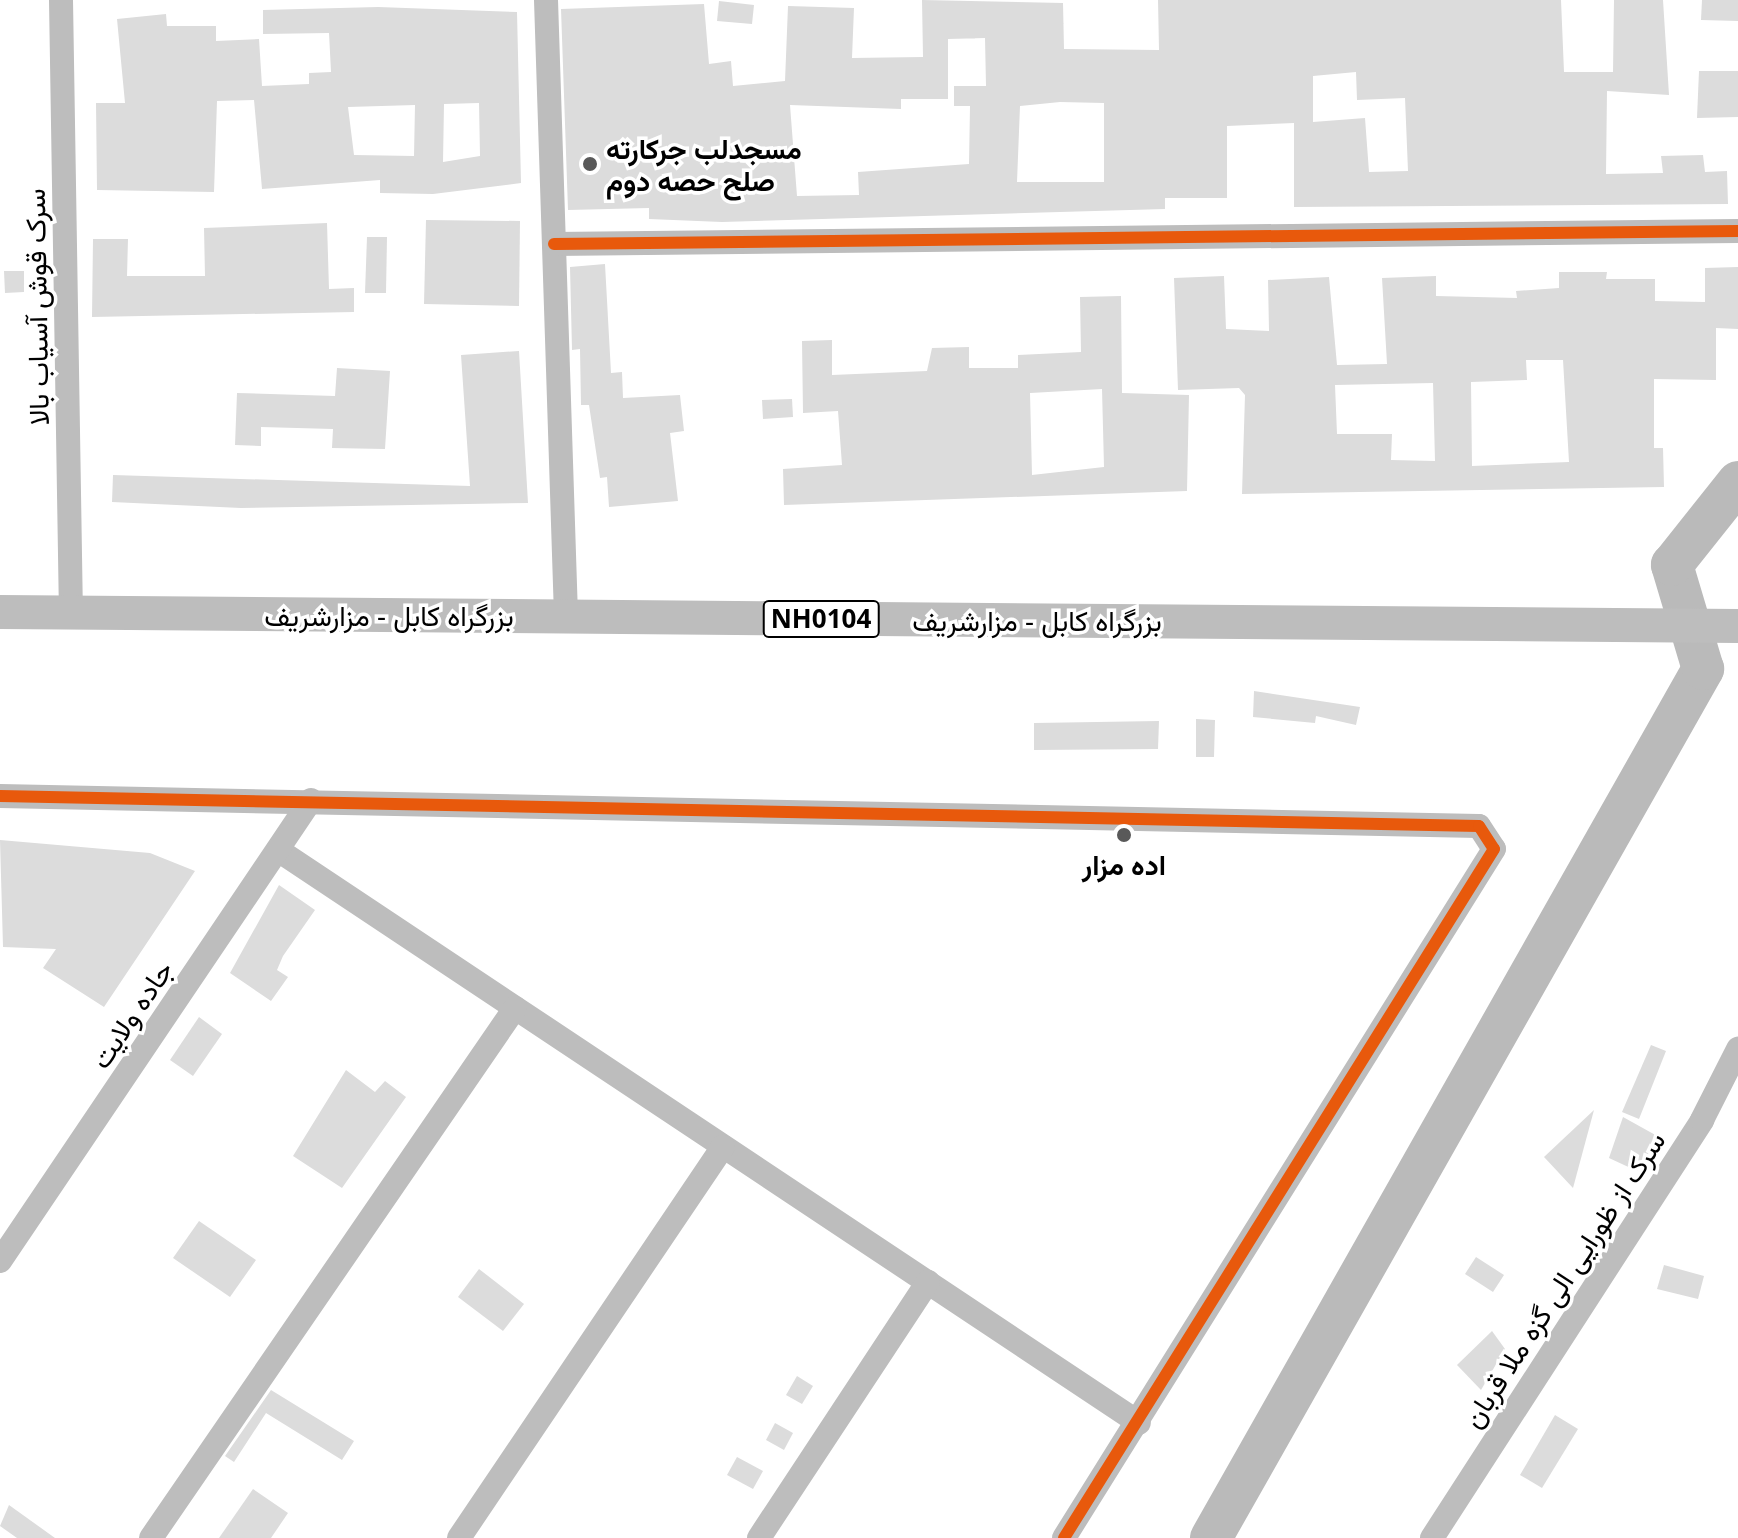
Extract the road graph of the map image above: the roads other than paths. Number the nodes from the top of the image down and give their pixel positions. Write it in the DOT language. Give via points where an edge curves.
graph roads {
  1 [pos="61,0"];
  2 [pos="546,0"];
  3 [pos="1738,231"];
  4 [pos="554,244"];
  5 [pos="0,612"];
  6 [pos="71,613"];
  7 [pos="566,616"];
  8 [pos="1738,626"];
  9 [pos="0,796"];
  10 [pos="311,800"];
  11 [pos="278,850"];
  12 [pos="515,1008"];
  13 [pos="1738,1049"];
  14 [pos="723,1147"];
  15 [pos="0,1261"];
  16 [pos="928,1282"];
  17 [pos="1139,1423"];
  18 [pos="151,1538"];
  19 [pos="459,1538"];
  20 [pos="759,1538"];
  21 [pos="1064,1538"];
  22 [pos="1432,1538"];
  1 -- 6 [label="street, سرک قوش آسیاب بالا"];
  2 -- 4 [label="street"];
  3 -- 4 [label="street"];
  4 -- 7 [label="street"];
  5 -- 6 [label="highway, بزرگراه کابل - مزارشریف / NH0104"];
  6 -- 7 [label="highway, بزرگراه کابل - مزارشریف / NH0104"];
  7 -- 8 [label="highway, بزرگراه کابل - مزارشریف / NH0104"];
  9 -- 10 [label="street"];
  10 -- 11 [label="street, جاده ولایت"];
  10 -- 17 [label="street" via="1479,826 1494,849"];
  11 -- 12 [label="street"];
  11 -- 15 [label="street, جاده ولایت"];
  12 -- 14 [label="street"];
  12 -- 18 [label="street"];
  13 -- 22 [label="street, سرک از ظورایی الی گزه ملا قربان" via="1702,1120"];
  14 -- 16 [label="street"];
  14 -- 19 [label="street"];
  16 -- 17 [label="street"];
  16 -- 20 [label="street"];
  17 -- 21 [label="street"];
}
